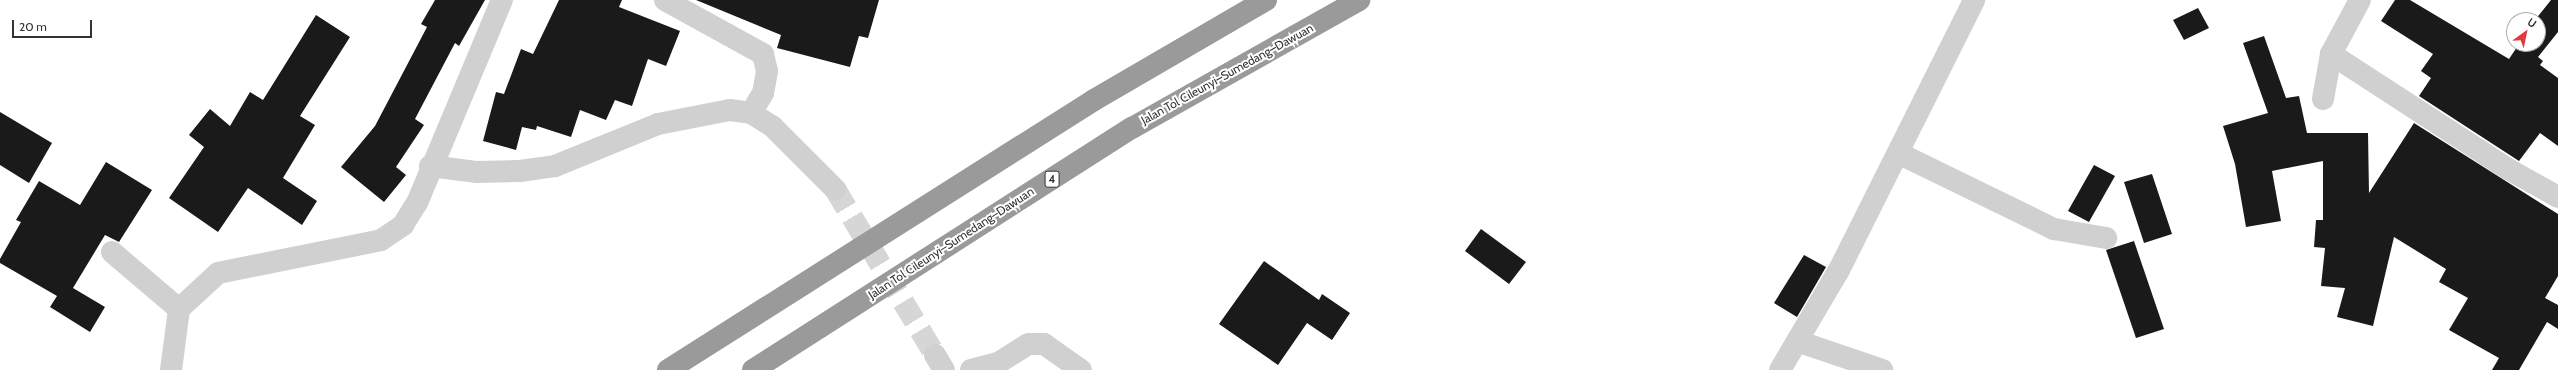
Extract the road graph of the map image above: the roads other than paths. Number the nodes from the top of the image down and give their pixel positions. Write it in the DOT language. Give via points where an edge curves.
graph roads {
  1 [pos="502,0"];
  2 [pos="665,0"];
  3 [pos="1266,0"];
  4 [pos="1359,0"];
  5 [pos="1974,0"];
  6 [pos="2349,5"];
  7 [pos="2331,54"];
  8 [pos="2323,99"];
  9 [pos="752,113"];
  10 [pos="1898,154"];
  11 [pos="430,166"];
  12 [pos="835,189"];
  13 [pos="2558,197"];
  14 [pos="2106,238"];
  15 [pos="112,252"];
  16 [pos="179,309"];
  17 [pos="1797,341"];
  18 [pos="171,370"];
  19 [pos="668,370"];
  20 [pos="753,370"];
  21 [pos="971,370"];
  22 [pos="1081,370"];
  23 [pos="1780,370"];
  24 [pos="1882,370"];
  1 -- 11 [label="street"];
  2 -- 9 [label="street" via="763,54 767,71 763,93"];
  3 -- 19 [label="highway" via="1094,100"];
  4 -- 20 [label="highway, Jalan Tol Cileunyi–Sumedang–Dawuan / 4" via="1132,128"];
  5 -- 10 [label="street"];
  6 -- 7 [label="street"];
  7 -- 8 [label="street"];
  7 -- 13 [label="street" via="2508,169"];
  9 -- 11 [label="street" via="730,110 658,124 555,166 520,171 476,172"];
  9 -- 12 [label="street" via="773,127"];
  10 -- 14 [label="street" via="2054,229"];
  10 -- 17 [label="street" via="1839,270"];
  11 -- 16 [label="street" via="417,203 403,225 381,240 218,273"];
  15 -- 16 [label="street"];
  16 -- 18 [label="street"];
  17 -- 23 [label="street"];
  17 -- 24 [label="street"];
  21 -- 22 [label="street" via="998,363 1029,344 1044,344"];
}
